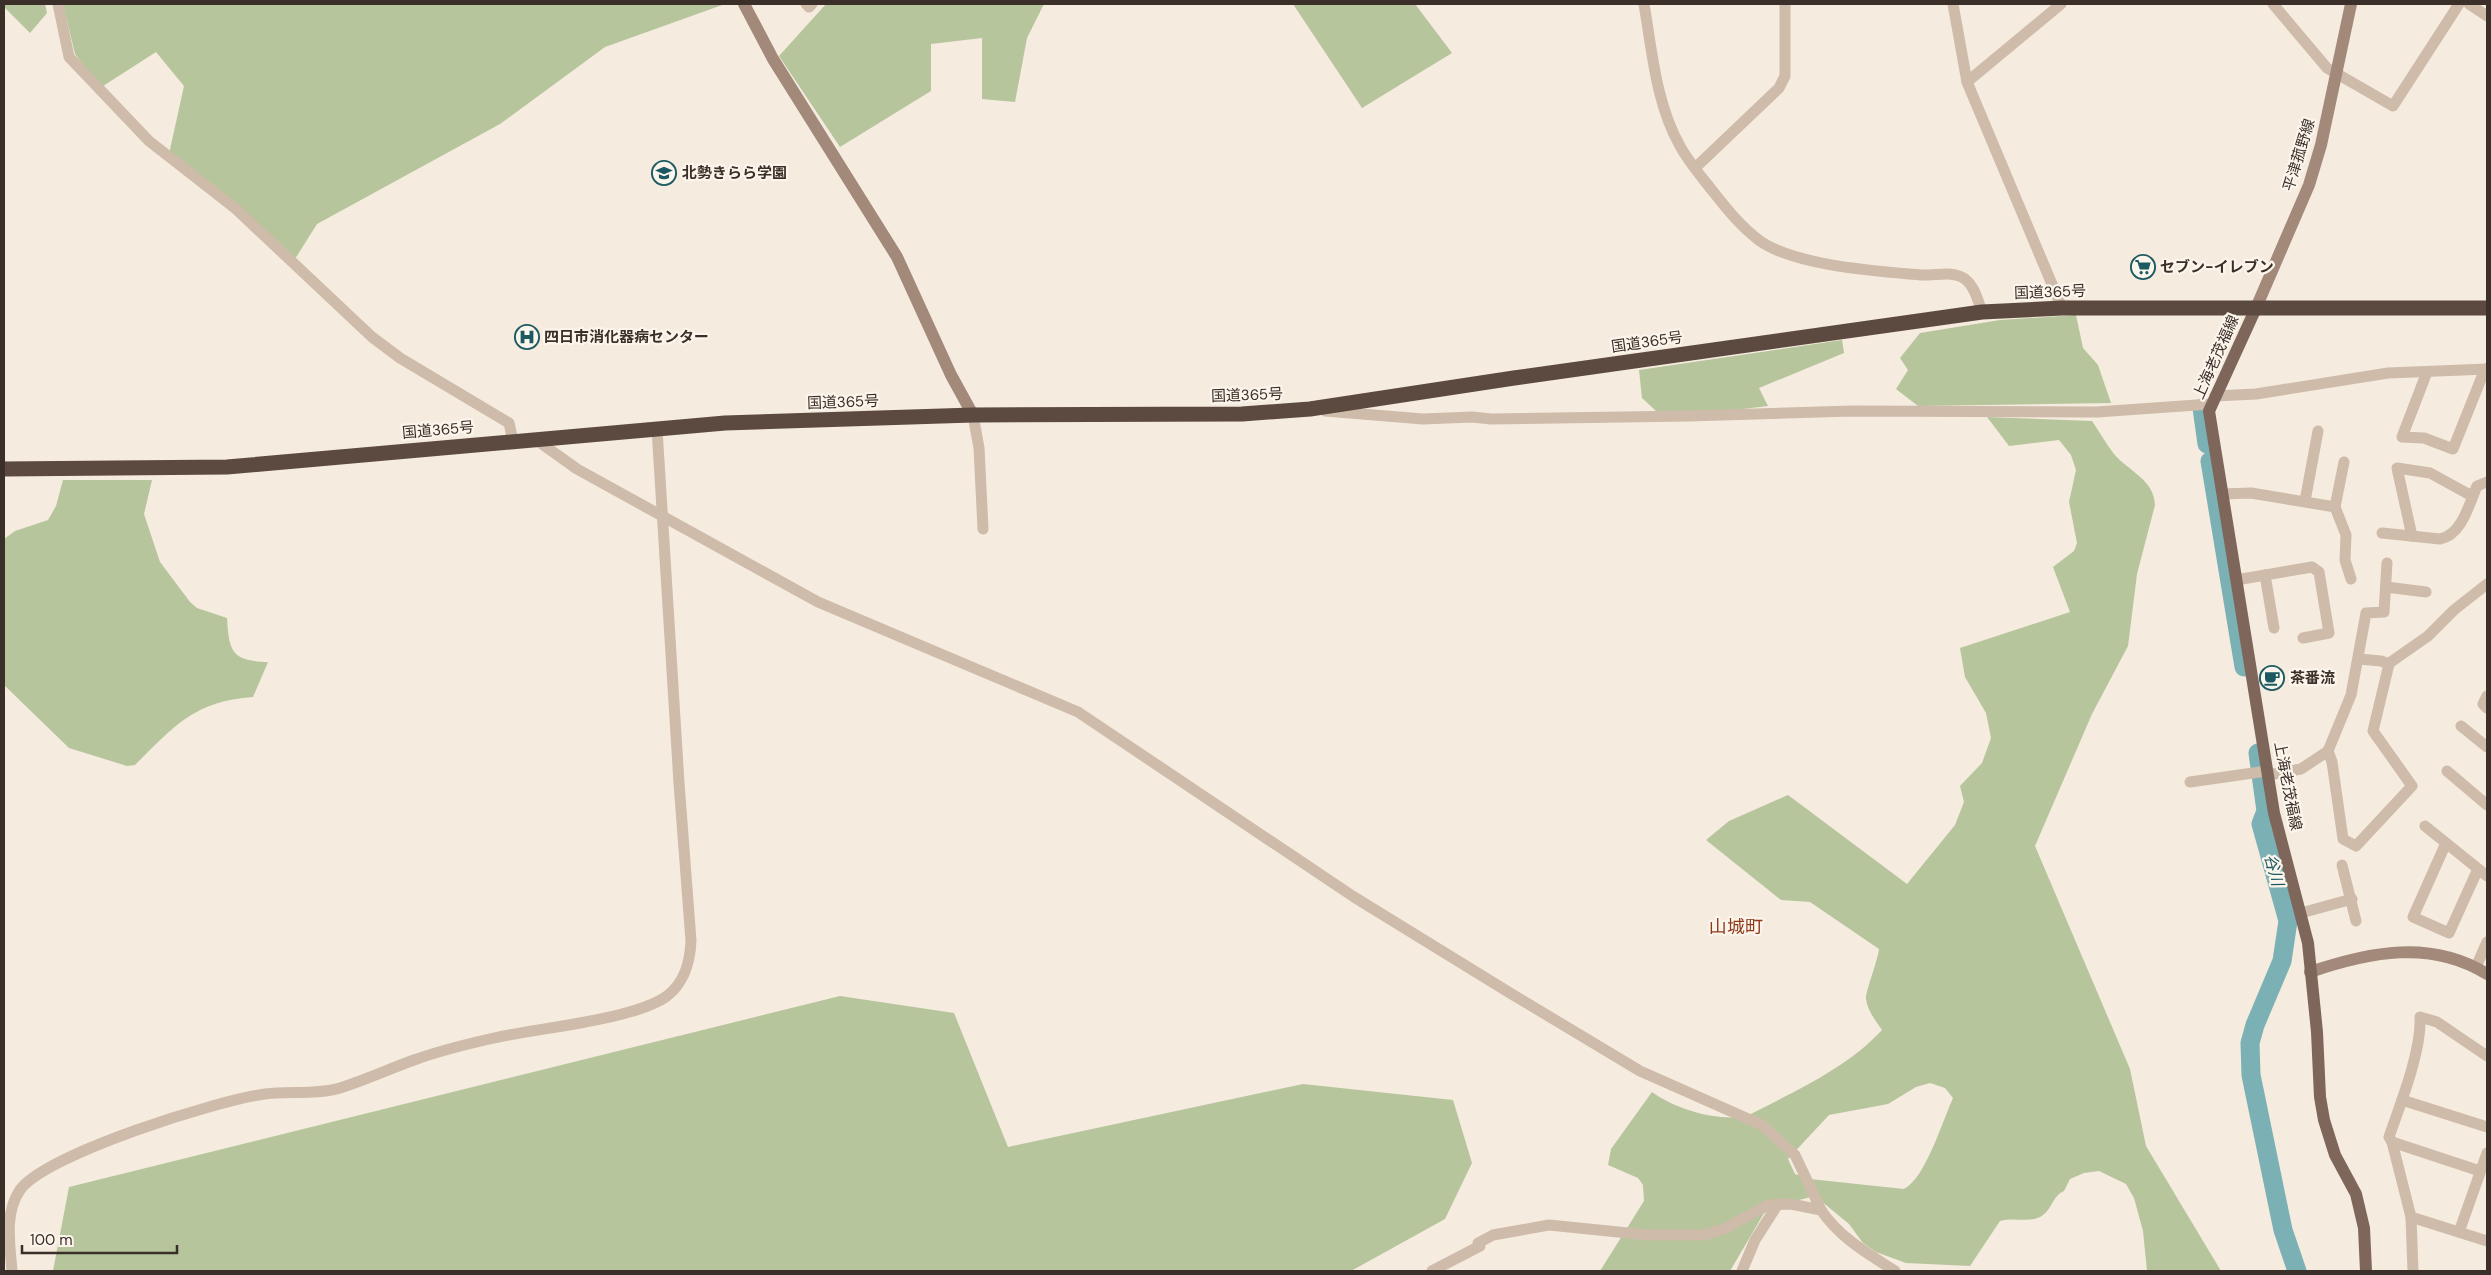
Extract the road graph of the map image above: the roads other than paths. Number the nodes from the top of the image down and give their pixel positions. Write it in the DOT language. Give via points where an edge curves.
graph roads {
  1 [pos="58,4"];
  2 [pos="744,4"];
  3 [pos="806,4"];
  4 [pos="812,4"];
  5 [pos="1644,4"];
  6 [pos="1785,4"];
  7 [pos="1953,4"];
  8 [pos="2061,4"];
  9 [pos="2273,4"];
  10 [pos="2351,4"];
  11 [pos="2460,4"];
  12 [pos="2469,4"];
  13 [pos="2487,16"];
  14 [pos="2336,73"];
  15 [pos="1967,82"];
  16 [pos="1695,168"];
  17 [pos="2062,308"];
  18 [pos="2256,308"];
  19 [pos="2487,308"];
  20 [pos="1982,312"];
  21 [pos="2486,369"];
  22 [pos="2428,372"];
  23 [pos="2213,400"];
  24 [pos="1310,409"];
  25 [pos="973,416"];
  26 [pos="657,429"];
  27 [pos="2318,431"];
  28 [pos="535,439"];
  29 [pos="513,441"];
  30 [pos="2344,462"];
  31 [pos="4,469"];
  32 [pos="2487,482"];
  33 [pos="2222,494"];
  34 [pos="2472,496"];
  35 [pos="2305,501"];
  36 [pos="2335,507"];
  37 [pos="661,516"];
  38 [pos="983,529"];
  39 [pos="2382,533"];
  40 [pos="2412,536"];
  41 [pos="2387,562"];
  42 [pos="2265,575"];
  43 [pos="2351,579"];
  44 [pos="2236,580"];
  45 [pos="2487,584"];
  46 [pos="2386,587"];
  47 [pos="2426,592"];
  48 [pos="2274,628"];
  49 [pos="2304,638"];
  50 [pos="2358,659"];
  51 [pos="2388,664"];
  52 [pos="2487,696"];
  53 [pos="2487,708"];
  54 [pos="2461,726"];
  55 [pos="2487,747"];
  56 [pos="2328,751"];
  57 [pos="2446,772"];
  58 [pos="2264,773"];
  59 [pos="2190,782"];
  60 [pos="2487,805"];
  61 [pos="2425,826"];
  62 [pos="2446,843"];
  63 [pos="2342,865"];
  64 [pos="2483,872"];
  65 [pos="2352,899"];
  66 [pos="2301,913"];
  67 [pos="2356,921"];
  68 [pos="2487,942"];
  69 [pos="2476,967"];
  70 [pos="2310,972"];
  71 [pos="2487,974"];
  72 [pos="2487,1056"];
  73 [pos="2402,1100"];
  74 [pos="2487,1127"];
  75 [pos="2392,1142"];
  76 [pos="2487,1153"];
  77 [pos="2480,1171"];
  78 [pos="1778,1204"];
  79 [pos="1821,1210"];
  80 [pos="2411,1217"];
  81 [pos="2459,1232"];
  82 [pos="2487,1240"];
  83 [pos="1450,1268"];
  84 [pos="12,1271"];
  85 [pos="1432,1271"];
  86 [pos="1742,1271"];
  87 [pos="1895,1271"];
  88 [pos="2366,1271"];
  89 [pos="2415,1271"];
  1 -- 29 [label="street" via="69,57 149,141 236,209 372,337 400,358 509,423"];
  2 -- 25 [label="street" via="773,58 897,257"];
  3 -- 4 [label="street" via="809,7"];
  5 -- 16 [label="street" via="1656,76 1672,131"];
  6 -- 16 [label="street" via="1785,76 1779,88"];
  7 -- 15 [label="street"];
  8 -- 15 [label="street"];
  9 -- 14 [label="street" via="2326,68"];
  10 -- 14 [label="street, 平津菰野線"];
  11 -- 14 [label="street" via="2392,106"];
  12 -- 13 [label="street"];
  14 -- 18 [label="street, 平津菰野線" via="2309,185"];
  15 -- 17 [label="street"];
  16 -- 20 [label="street" via="1733,218 1761,241 1783,253 1807,261 1922,275 1956,274 1966,279 1974,289"];
  17 -- 18 [label="highway, 国道365号"];
  17 -- 20 [label="highway, 国道365号"];
  18 -- 19 [label="highway, 国道365号"];
  18 -- 23 [label="main road, 上海老茂福線"];
  20 -- 24 [label="highway, 国道365号"];
  21 -- 22 [label="street"];
  21 -- 22 [label="street" via="2453,449 2424,438 2402,437"];
  22 -- 23 [label="street" via="2388,373"];
  23 -- 24 [label="street" via="2097,412 1852,411 1491,419 1423,419"];
  23 -- 33 [label="main road, 上海老茂福線" via="2209,411"];
  24 -- 25 [label="highway, 国道365号" via="1242,414"];
  25 -- 26 [label="highway, 国道365号" via="725,423"];
  25 -- 38 [label="street" via="980,448"];
  26 -- 28 [label="highway, 国道365号"];
  26 -- 37 [label="street"];
  27 -- 35 [label="street"];
  28 -- 29 [label="highway, 国道365号"];
  28 -- 37 [label="street" via="577,468"];
  29 -- 31 [label="highway, 国道365号" via="227,467"];
  30 -- 36 [label="street"];
  32 -- 34 [label="street" via="2478,486"];
  33 -- 35 [label="street" via="2251,493"];
  33 -- 44 [label="main road, 上海老茂福線"];
  34 -- 40 [label="street" via="2459,526 2448,538"];
  34 -- 40 [label="street" via="2430,473 2397,468"];
  35 -- 36 [label="street"];
  36 -- 43 [label="street" via="2346,534 2345,560"];
  37 -- 79 [label="street" via="818,602 1078,712 1354,897 1640,1072 1762,1126 1795,1155"];
  37 -- 84 [label="street" via="691,941 690,963 681,981 667,996 647,1006 608,1017 493,1038 415,1060 337,1089 263,1095 176,1117 68,1157 42,1171 21,1189 12,1204 9,1222"];
  39 -- 40 [label="street"];
  41 -- 46 [label="street"];
  42 -- 44 [label="street"];
  42 -- 48 [label="street"];
  42 -- 49 [label="street" via="2312,567 2319,572 2329,633"];
  44 -- 58 [label="main road, 上海老茂福線"];
  45 -- 51 [label="street" via="2468,597 2428,636"];
  46 -- 47 [label="street"];
  46 -- 50 [label="street" via="2384,612 2366,613"];
  50 -- 51 [label="street"];
  50 -- 56 [label="street" via="2351,695"];
  51 -- 56 [label="street" via="2373,731 2412,786 2356,846 2344,839"];
  52 -- 53 [label="street" via="2483,704"];
  54 -- 55 [label="street"];
  56 -- 58 [label="street" via="2301,769"];
  57 -- 60 [label="street"];
  58 -- 59 [label="street"];
  58 -- 66 [label="main road, 上海老茂福線"];
  61 -- 62 [label="street"];
  62 -- 64 [label="street"];
  62 -- 64 [label="street" via="2413,917 2449,932"];
  63 -- 65 [label="street"];
  65 -- 66 [label="street"];
  65 -- 67 [label="street"];
  66 -- 70 [label="main road, 上海老茂福線"];
  68 -- 69 [label="street"];
  69 -- 70 [label="street" via="2446,956 2400,951 2365,955"];
  69 -- 71 [label="street"];
  70 -- 88 [label="main road, 上海老茂福線" via="2321,1105 2335,1154 2356,1194 2364,1228"];
  72 -- 73 [label="street" via="2437,1022 2420,1017"];
  73 -- 74 [label="street"];
  73 -- 75 [label="street" via="2389,1137"];
  75 -- 77 [label="street"];
  75 -- 80 [label="street"];
  76 -- 77 [label="street"];
  77 -- 81 [label="street"];
  78 -- 79 [label="street"];
  78 -- 83 [label="street" via="1768,1205 1726,1228 1704,1235 1648,1235 1559,1225 1509,1231 1487,1237"];
  78 -- 86 [label="street" via="1755,1240"];
  79 -- 87 [label="street" via="1845,1238"];
  80 -- 81 [label="street"];
  80 -- 89 [label="street"];
  81 -- 82 [label="street"];
  83 -- 85 [label="street"];
}
